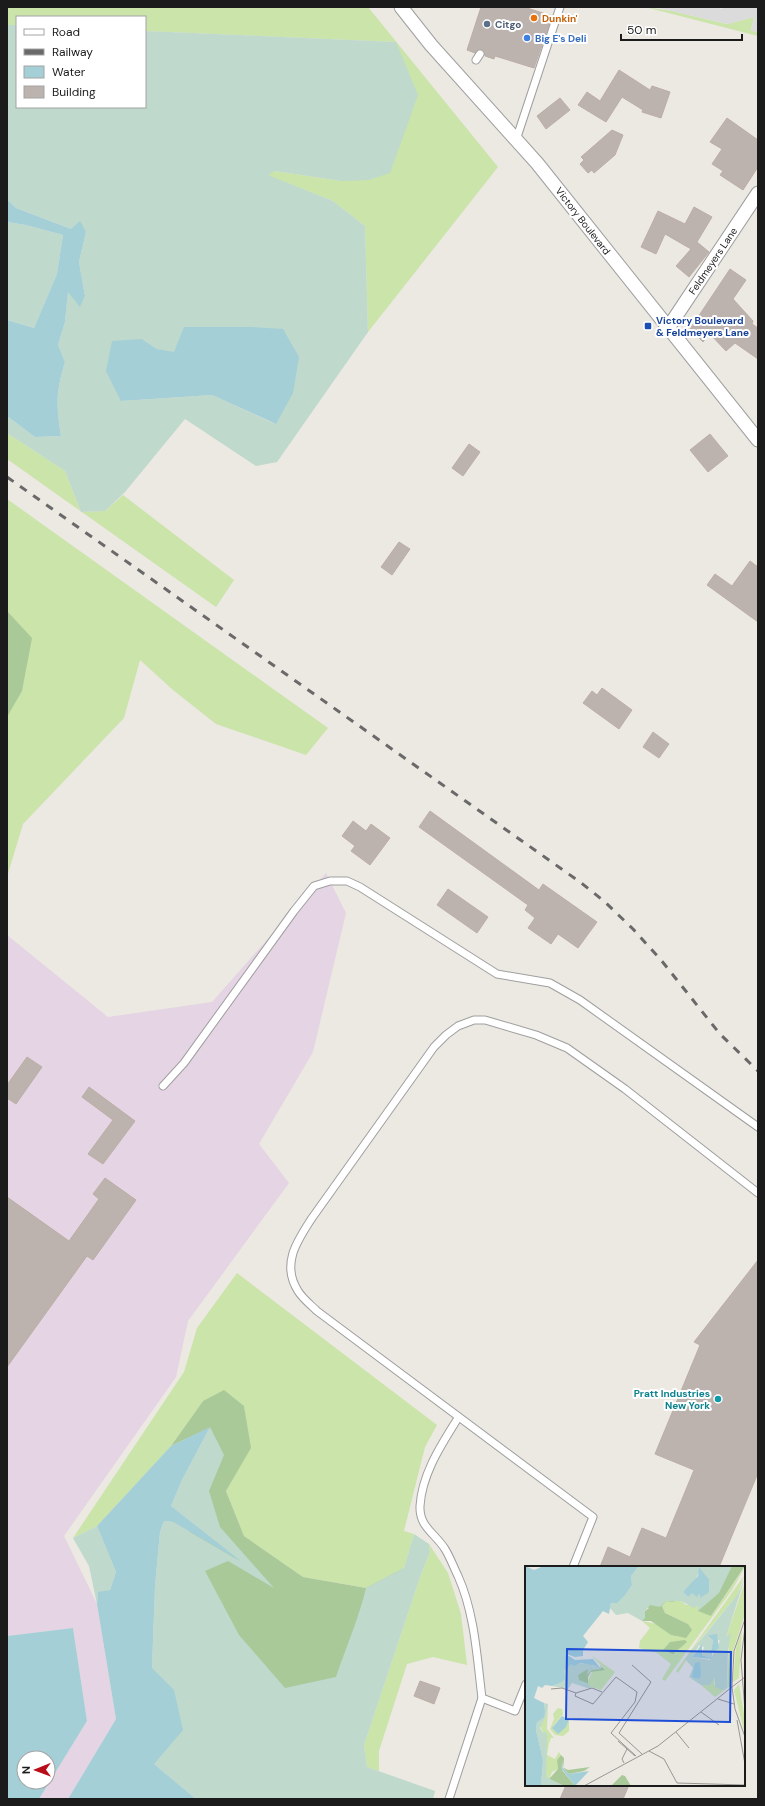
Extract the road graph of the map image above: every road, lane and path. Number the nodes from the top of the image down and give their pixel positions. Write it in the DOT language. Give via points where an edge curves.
graph roads {
  1 [pos="401,7"];
  2 [pos="560,7"];
  3 [pos="516,140"];
  4 [pos="758,193"];
  5 [pos="668,328"];
  6 [pos="758,440"];
  7 [pos="163,1086"];
  8 [pos="758,1127"];
  9 [pos="758,1193"];
  10 [pos="458,1418"];
  11 [pos="573,1566"];
  12 [pos="525,1686"];
  13 [pos="482,1698"];
  14 [pos="449,1799"];
  1 -- 3 [label="street, Victory Boulevard"];
  2 -- 3 [label="lane"];
  3 -- 5 [label="street, Victory Boulevard"];
  4 -- 5 [label="street, Feldmeyers Lane"];
  5 -- 6 [label="street, Victory Boulevard"];
  7 -- 8 [label="lane" via="184,1063 314,886 330,881 347,881 498,974 550,983 580,1000"];
  9 -- 10 [label="lane" via="567,1048 536,1035 485,1020 474,1020 458,1026 446,1035 434,1047 312,1218 292,1252 290,1271 299,1292 317,1312"];
  10 -- 11 [label="lane" via="593,1517"];
  10 -- 13 [label="lane" via="434,1456 420,1506 423,1524 445,1549 459,1579 471,1618"];
  12 -- 13 [label="lane" via="515,1711"];
  13 -- 14 [label="lane"];
}
